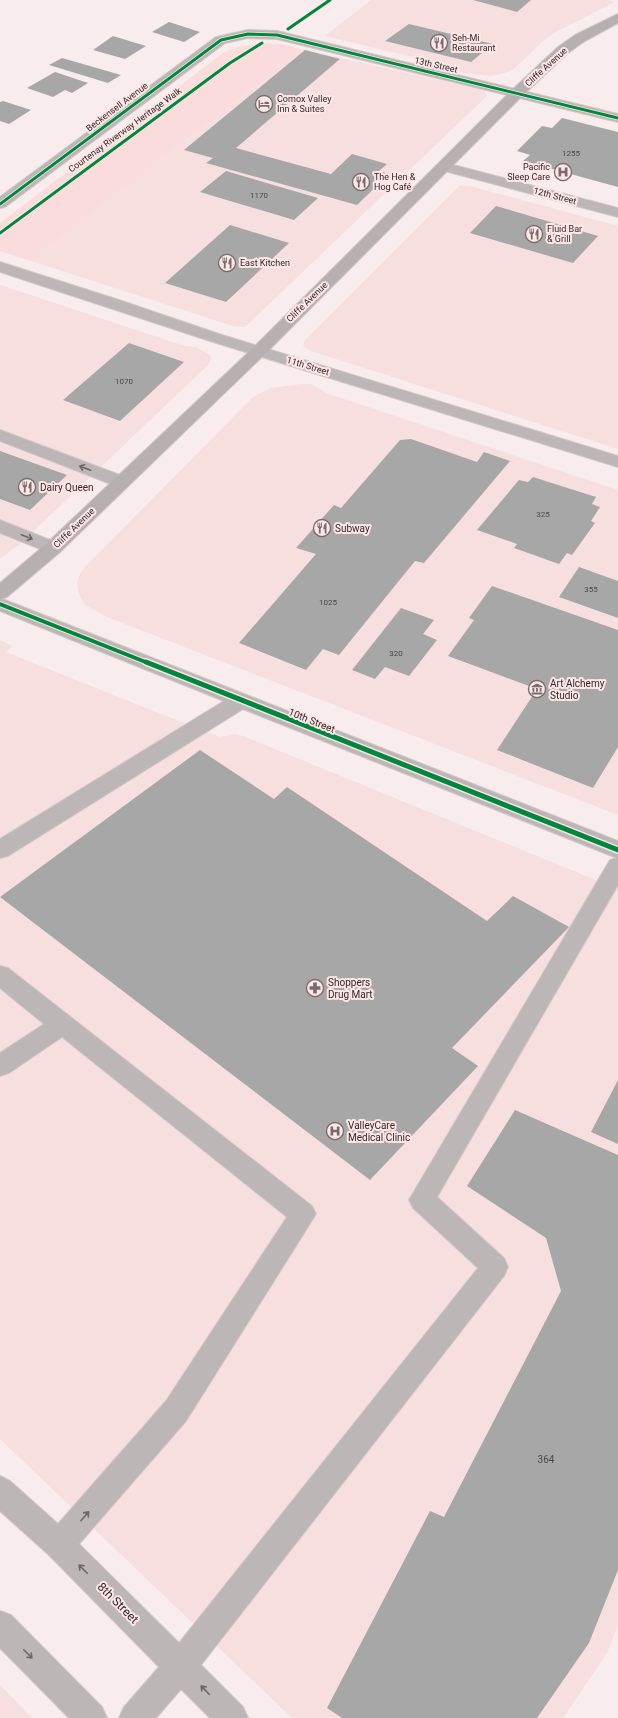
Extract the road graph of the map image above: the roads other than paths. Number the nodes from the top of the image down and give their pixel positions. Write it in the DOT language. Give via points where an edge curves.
graph roads {
  1 [pos="618,18"];
  2 [pos="248,34"];
  3 [pos="517,93"];
  4 [pos="618,118"];
  5 [pos="446,167"];
  6 [pos="0,204"];
  7 [pos="618,214"];
  8 [pos="0,267"];
  9 [pos="258,351"];
  10 [pos="0,435"];
  11 [pos="618,462"];
  12 [pos="122,482"];
  13 [pos="0,526"];
  14 [pos="53,548"];
  15 [pos="0,594"];
  16 [pos="0,604"];
  17 [pos="240,701"];
  18 [pos="0,850"];
  19 [pos="618,850"];
  20 [pos="618,866"];
  21 [pos="0,975"];
  22 [pos="63,1024"];
  23 [pos="0,1066"];
  24 [pos="0,1491"];
  25 [pos="59,1545"];
  26 [pos="0,1626"];
  27 [pos="181,1666"];
  28 [pos="91,1718"];
  29 [pos="135,1718"];
  30 [pos="232,1718"];
  1 -- 3 [label="main road, Cliffe Avenue" via="563,50"];
  2 -- 3 [label="street, 13th Street" via="277,35"];
  2 -- 6 [label="street, Beckensell Avenue" via="221,40"];
  3 -- 4 [label="street, 13th Street"];
  3 -- 5 [label="main road, Cliffe Avenue"];
  5 -- 7 [label="street, 12th Street"];
  5 -- 9 [label="main road, Cliffe Avenue"];
  8 -- 9 [label="street, 11th Street"];
  9 -- 11 [label="street, 11th Street"];
  9 -- 12 [label="main road, Cliffe Avenue"];
  12 -- 10 [label="street, one-way"];
  12 -- 14 [label="main road, Cliffe Avenue"];
  13 -- 14 [label="street, one-way"];
  14 -- 15 [label="main road, Cliffe Avenue"];
  16 -- 17 [label="street, 10th Street"];
  17 -- 18 [label="street"];
  17 -- 19 [label="street, 10th Street"];
  20 -- 27 [label="street" via="422,1200 495,1267"];
  21 -- 22 [label="street"];
  22 -- 23 [label="street"];
  25 -- 22 [label="street, one-way" via="176,1411 303,1214"];
  24 -- 25 [label="street, 8th Street"];
  27 -- 25 [label="street, 8th Street, one-way"];
  26 -- 28 [label="street, one-way"];
  27 -- 29 [label="street"];
  30 -- 27 [label="street, 8th Street, one-way"];
}
